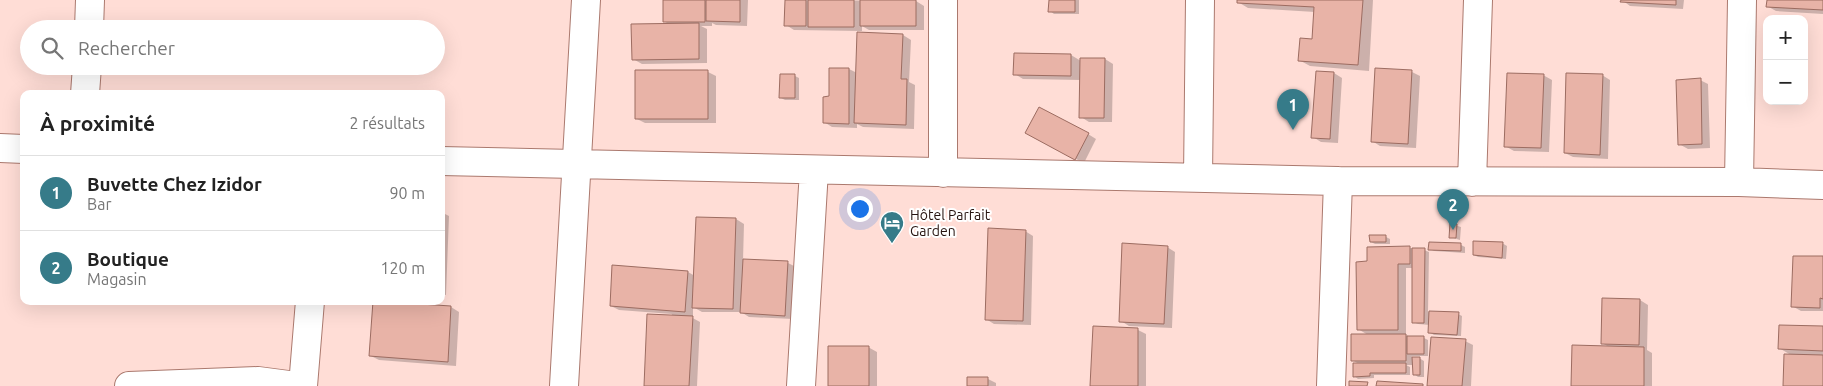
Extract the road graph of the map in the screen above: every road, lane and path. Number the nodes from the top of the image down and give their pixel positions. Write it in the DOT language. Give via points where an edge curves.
graph roads {
  1 [pos="90,0"];
  2 [pos="586,0"];
  3 [pos="943,0"];
  4 [pos="1200,0"];
  5 [pos="1478,0"];
  6 [pos="1742,0"];
  7 [pos="89,20"];
  8 [pos="86,75"];
  9 [pos="85,90"];
  10 [pos="0,148"];
  11 [pos="20,149"];
  12 [pos="445,161"];
  13 [pos="578,165"];
  14 [pos="814,170"];
  15 [pos="943,173"];
  16 [pos="1198,178"];
  17 [pos="1338,181"];
  18 [pos="1472,182"];
  19 [pos="1739,182"];
  20 [pos="1823,185"];
  21 [pos="310,305"];
  22 [pos="129,386"];
  23 [pos="296,386"];
  24 [pos="303,386"];
  25 [pos="564,386"];
  26 [pos="801,386"];
  27 [pos="1331,386"];
  1 -- 7 [label="street"];
  2 -- 13 [label="street"];
  3 -- 15 [label="street"];
  4 -- 16 [label="street"];
  5 -- 18 [label="street"];
  6 -- 19 [label="street"];
  8 -- 9 [label="street"];
  10 -- 11 [label="street"];
  12 -- 13 [label="street"];
  13 -- 14 [label="street"];
  13 -- 25 [label="street"];
  14 -- 15 [label="street"];
  14 -- 26 [label="street"];
  15 -- 16 [label="street"];
  16 -- 17 [label="street"];
  17 -- 18 [label="street"];
  17 -- 27 [label="street"];
  18 -- 19 [label="street"];
  19 -- 20 [label="street"];
  21 -- 24 [label="street"];
  22 -- 23 [label="street" via="258,381"];
}
